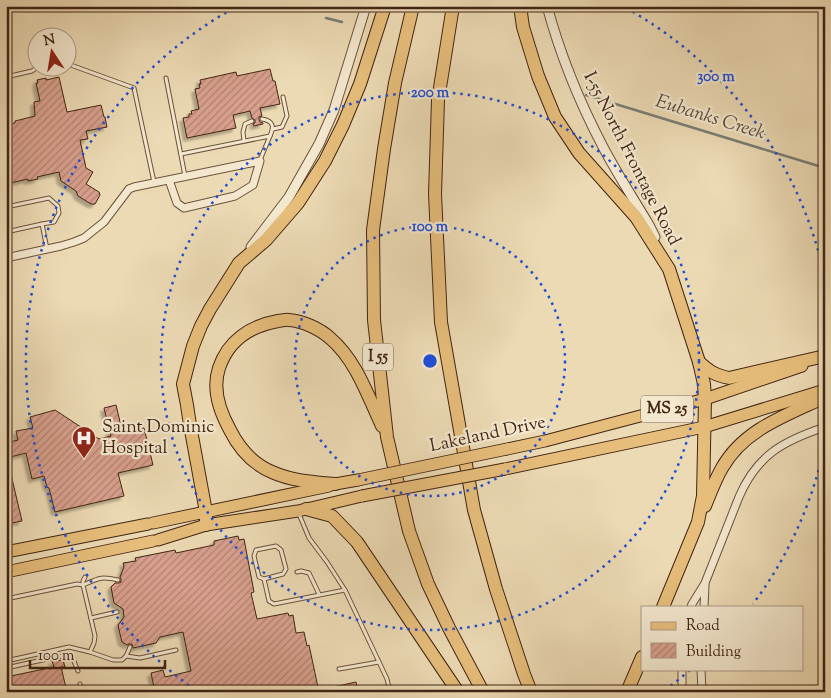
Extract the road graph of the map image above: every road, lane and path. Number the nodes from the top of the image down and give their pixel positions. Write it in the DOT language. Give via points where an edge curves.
graph roads {
  1 [pos="366,6"];
  2 [pos="385,6"];
  3 [pos="413,6"];
  4 [pos="453,6"];
  5 [pos="520,6"];
  6 [pos="548,6"];
  7 [pos="820,6"];
  8 [pos="825,10"];
  9 [pos="78,68"];
  10 [pos="28,72"];
  11 [pos="6,76"];
  12 [pos="166,78"];
  13 [pos="283,97"];
  14 [pos="262,119"];
  15 [pos="252,121"];
  16 [pos="273,129"];
  17 [pos="270,136"];
  18 [pos="244,141"];
  19 [pos="180,154"];
  20 [pos="260,161"];
  21 [pos="185,177"];
  22 [pos="170,180"];
  23 [pos="154,183"];
  24 [pos="6,207"];
  25 [pos="42,224"];
  26 [pos="6,232"];
  27 [pos="47,249"];
  28 [pos="6,258"];
  29 [pos="239,263"];
  30 [pos="669,269"];
  31 [pos="825,357"];
  32 [pos="700,362"];
  33 [pos="825,390"];
  34 [pos="825,397"];
  35 [pos="705,400"];
  36 [pos="704,427"];
  37 [pos="825,427"];
  38 [pos="387,437"];
  39 [pos="335,484"];
  40 [pos="302,510"];
  41 [pos="206,512"];
  42 [pos="698,522"];
  43 [pos="206,525"];
  44 [pos="6,552"];
  45 [pos="6,572"];
  46 [pos="297,572"];
  47 [pos="85,577"];
  48 [pos="264,579"];
  49 [pos="118,580"];
  50 [pos="705,584"];
  51 [pos="83,586"];
  52 [pos="344,590"];
  53 [pos="319,594"];
  54 [pos="6,599"];
  55 [pos="662,606"];
  56 [pos="691,606"];
  57 [pos="704,606"];
  58 [pos="116,612"];
  59 [pos="90,618"];
  60 [pos="130,647"];
  61 [pos="176,650"];
  62 [pos="90,652"];
  63 [pos="126,656"];
  64 [pos="641,659"];
  65 [pos="6,661"];
  66 [pos="379,662"];
  67 [pos="6,668"];
  68 [pos="339,669"];
  69 [pos="682,670"];
  70 [pos="701,670"];
  71 [pos="78,672"];
  72 [pos="80,684"];
  73 [pos="92,690"];
  74 [pos="84,692"];
  75 [pos="390,692"];
  76 [pos="458,692"];
  77 [pos="483,692"];
  78 [pos="531,692"];
  79 [pos="627,692"];
  80 [pos="682,692"];
  81 [pos="702,692"];
  1 -- 29 [label="street" via="334,110 319,144 289,197"];
  2 -- 29 [label="highway" via="360,84 325,161 298,203 266,240"];
  3 -- 38 [label="highway, I 55" via="395,83 373,230 374,320"];
  4 -- 78 [label="highway" via="438,100 435,194 441,322 474,510 496,589"];
  5 -- 30 [label="highway" via="538,76 556,117 579,153 636,217"];
  6 -- 30 [label="street, I-55 North Frontage Road" via="575,88 602,145 649,225"];
  7 -- 8 [label="lane"];
  9 -- 23 [label="lane" via="134,88"];
  10 -- 11 [label="lane"];
  12 -- 19 [label="lane"];
  13 -- 16 [label="lane" via="287,116 282,127"];
  14 -- 16 [label="lane" via="268,120"];
  15 -- 18 [label="lane" via="245,124 242,132"];
  16 -- 17 [label="lane"];
  17 -- 18 [label="lane"];
  17 -- 20 [label="lane"];
  18 -- 19 [label="lane"];
  19 -- 21 [label="lane"];
  20 -- 21 [label="street"];
  20 -- 22 [label="street" via="253,185 236,196 184,208 177,203"];
  21 -- 22 [label="street"];
  22 -- 23 [label="street"];
  23 -- 27 [label="street" via="130,189 104,222 84,238"];
  24 -- 25 [label="lane" via="49,198 58,206 59,213 54,222"];
  25 -- 26 [label="lane"];
  25 -- 27 [label="lane"];
  27 -- 28 [label="street"];
  29 -- 41 [label="highway" via="201,326 183,384"];
  30 -- 32 [label="highway"];
  31 -- 32 [label="highway" via="729,378 709,372"];
  31 -- 35 [label="main road, Lakeland Drive / MS 25"];
  32 -- 35 [label="highway"];
  33 -- 36 [label="main road, Lakeland Drive / MS 25"];
  34 -- 42 [label="highway" via="776,419 742,442 722,467"];
  35 -- 36 [label="highway"];
  35 -- 39 [label="main road, Lakeland Drive / MS 25, bridge" via="545,441"];
  36 -- 40 [label="main road, Lakeland Drive / MS 25, bridge"];
  36 -- 42 [label="highway" via="703,496"];
  37 -- 50 [label="street" via="786,442 753,470"];
  38 -- 39 [label="highway" via="347,356 330,337 309,325 288,320 268,323 243,334 229,348 218,369 216,389 223,418 235,440 251,459 270,471 289,479"];
  38 -- 77 [label="highway, I 55" via="409,532 428,584"];
  39 -- 41 [label="main road, Lakeland Drive"];
  40 -- 43 [label="main road, Lakeland Drive / MS 25"];
  40 -- 52 [label="lane" via="309,538"];
  40 -- 76 [label="highway" via="332,516 357,542"];
  41 -- 43 [label="highway"];
  41 -- 44 [label="main road, Lakeland Drive"];
  42 -- 55 [label="highway"];
  43 -- 45 [label="main road, Lakeland Drive" via="156,541"];
  46 -- 53 [label="lane" via="309,573"];
  47 -- 51 [label="lane"];
  48 -- 48 [label="lane" via="259,577 254,556 256,550 276,546 281,550 286,570 283,574"];
  48 -- 53 [label="lane" via="269,601 274,604"];
  49 -- 51 [label="lane" via="100,578"];
  50 -- 56 [label="street"];
  50 -- 57 [label="street"];
  51 -- 54 [label="lane" via="78,584"];
  51 -- 59 [label="lane"];
  52 -- 53 [label="lane"];
  52 -- 66 [label="lane"];
  58 -- 59 [label="lane"];
  59 -- 62 [label="lane" via="95,636"];
  60 -- 63 [label="lane"];
  61 -- 63 [label="lane" via="140,658"];
  62 -- 63 [label="lane" via="113,660 122,660"];
  62 -- 65 [label="lane" via="69,647"];
  64 -- 79 [label="highway"];
  66 -- 68 [label="lane"];
  66 -- 75 [label="lane"];
  67 -- 71 [label="lane" via="64,656 73,659"];
  69 -- 80 [label="street"];
  70 -- 81 [label="street"];
  72 -- 74 [label="lane"];
  73 -- 74 [label="lane"];
}
